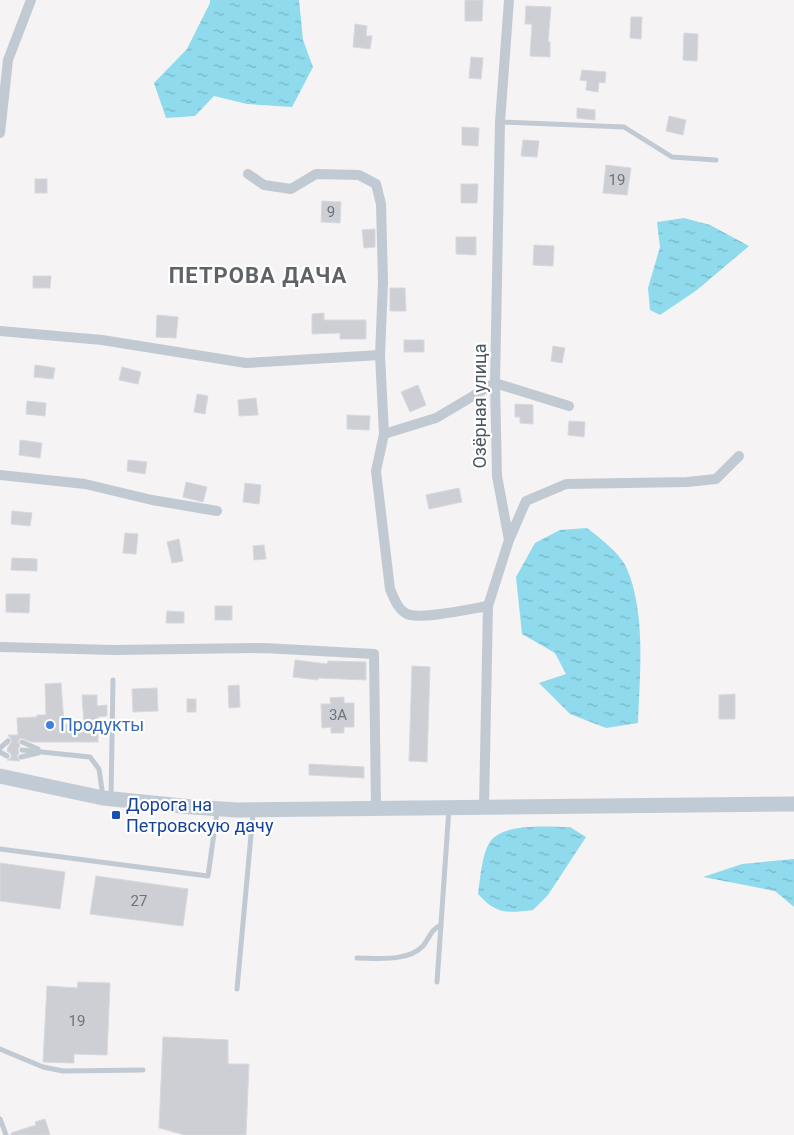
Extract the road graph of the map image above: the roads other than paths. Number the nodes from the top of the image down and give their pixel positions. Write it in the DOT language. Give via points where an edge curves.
graph roads {
  1 [pos="31,0"];
  2 [pos="509,0"];
  3 [pos="500,122"];
  4 [pos="0,133"];
  5 [pos="716,160"];
  6 [pos="248,174"];
  7 [pos="0,331"];
  8 [pos="380,355"];
  9 [pos="495,383"];
  10 [pos="569,406"];
  11 [pos="384,434"];
  12 [pos="739,456"];
  13 [pos="0,475"];
  14 [pos="217,511"];
  15 [pos="508,540"];
  16 [pos="488,606"];
  17 [pos="0,647"];
  18 [pos="113,680"];
  19 [pos="8,741"];
  20 [pos="22,742"];
  21 [pos="0,749"];
  22 [pos="7,749"];
  23 [pos="22,750"];
  24 [pos="43,751"];
  25 [pos="7,756"];
  26 [pos="21,757"];
  27 [pos="0,776"];
  28 [pos="107,798"];
  29 [pos="794,804"];
  30 [pos="484,807"];
  31 [pos="217,808"];
  32 [pos="376,808"];
  33 [pos="449,808"];
  34 [pos="254,810"];
  35 [pos="0,849"];
  36 [pos="441,925"];
  37 [pos="357,958"];
  38 [pos="437,982"];
  39 [pos="237,989"];
  40 [pos="0,1048"];
  41 [pos="144,1070"];
  42 [pos="0,1119"];
  43 [pos="6,1135"];
  1 -- 4 [label="street" via="8,60"];
  2 -- 3 [label="street, Озёрная улица"];
  3 -- 5 [label="lane" via="624,127 672,157"];
  3 -- 9 [label="street, Озёрная улица"];
  6 -- 8 [label="street" via="264,185 291,189 316,174 359,175 376,184 381,204 383,282"];
  7 -- 8 [label="street" via="102,340 246,363"];
  8 -- 11 [label="street"];
  9 -- 10 [label="street"];
  9 -- 11 [label="street" via="436,418"];
  9 -- 15 [label="street, Озёрная улица" via="497,476"];
  11 -- 16 [label="street" via="376,471 390,590 396,604 406,614 420,616"];
  12 -- 15 [label="street" via="716,479 566,484 526,502"];
  13 -- 14 [label="street" via="85,484"];
  15 -- 16 [label="street, Озёрная улица"];
  16 -- 30 [label="street, Озёрная улица"];
  17 -- 32 [label="street" via="114,650 264,648 374,654"];
  18 -- 28 [label="lane"];
  19 -- 21 [label="lane"];
  20 -- 24 [label="lane"];
  21 -- 22 [label="lane"];
  21 -- 25 [label="lane"];
  23 -- 24 [label="lane"];
  24 -- 26 [label="lane"];
  24 -- 28 [label="lane" via="90,756 100,769"];
  27 -- 28 [label="main road"];
  28 -- 31 [label="main road"];
  29 -- 30 [label="main road"];
  30 -- 33 [label="main road"];
  31 -- 34 [label="main road"];
  31 -- 35 [label="lane" via="208,876"];
  32 -- 33 [label="main road"];
  32 -- 34 [label="main road"];
  33 -- 36 [label="lane"];
  34 -- 39 [label="lane"];
  36 -- 37 [label="lane" via="416,952 399,957"];
  36 -- 38 [label="lane"];
  40 -- 41 [label="lane" via="43,1067 63,1071"];
  42 -- 43 [label="lane"];
}
